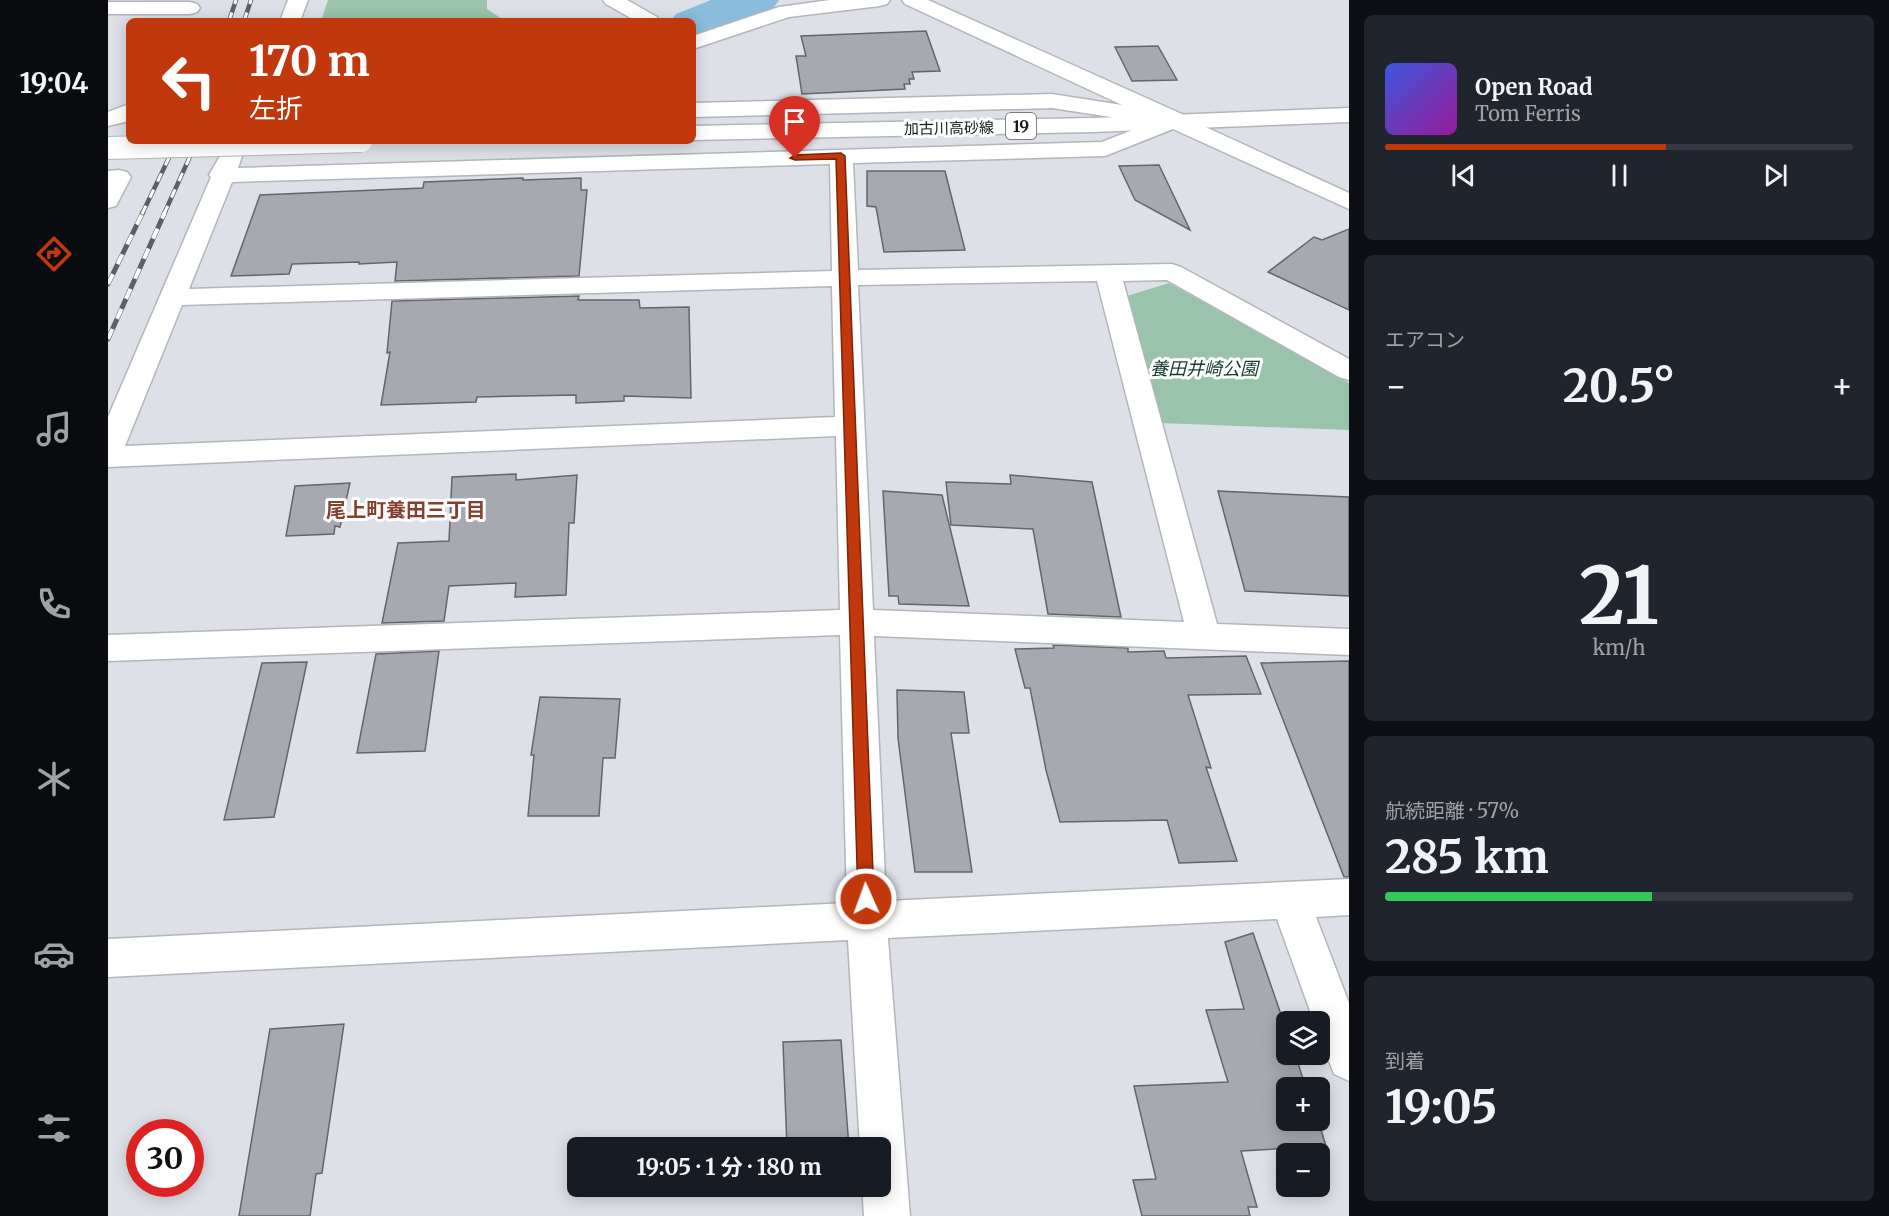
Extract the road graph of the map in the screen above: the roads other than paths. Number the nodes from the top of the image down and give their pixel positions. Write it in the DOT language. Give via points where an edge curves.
graph roads {
  1 [pos="298,0"];
  2 [pos="613,0"];
  3 [pos="880,0"];
  4 [pos="912,0"];
  5 [pos="108,8"];
  6 [pos="189,10"];
  7 [pos="291,18"];
  8 [pos="645,18"];
  9 [pos="696,42"];
  10 [pos="696,110"];
  11 [pos="126,113"];
  12 [pos="1349,115"];
  13 [pos="108,119"];
  14 [pos="1176,120"];
  15 [pos="696,133"];
  16 [pos="237,144"];
  17 [pos="253,144"];
  18 [pos="108,148"];
  19 [pos="841,156"];
  20 [pos="221,175"];
  21 [pos="112,180"];
  22 [pos="108,201"];
  23 [pos="1349,202"];
  24 [pos="1108,273"];
  25 [pos="845,278"];
  26 [pos="171,297"];
  27 [pos="1349,371"];
  28 [pos="849,426"];
  29 [pos="108,452"];
  30 [pos="108,457"];
  31 [pos="856,621"];
  32 [pos="1204,636"];
  33 [pos="1349,642"];
  34 [pos="108,648"];
  35 [pos="1349,897"];
  36 [pos="1290,900"];
  37 [pos="867,922"];
  38 [pos="108,958"];
  39 [pos="1349,1059"];
  40 [pos="887,1216"];
  1 -- 7 [label="street"];
  2 -- 8 [label="street"];
  3 -- 9 [label="street" via="786,11"];
  4 -- 14 [label="street"];
  5 -- 6 [label="street"];
  10 -- 14 [label="street" via="1053,101"];
  11 -- 13 [label="street"];
  12 -- 14 [label="street, 加古川高砂線 / 19"];
  14 -- 15 [label="street, 加古川高砂線 / 19"];
  14 -- 19 [label="street" via="1105,149"];
  14 -- 23 [label="street"];
  16 -- 20 [label="street"];
  17 -- 18 [label="street, bridge"];
  19 -- 20 [label="street"];
  19 -- 25 [label="street"];
  20 -- 26 [label="street"];
  21 -- 22 [label="street"];
  24 -- 25 [label="street"];
  24 -- 27 [label="street" via="1172,272"];
  24 -- 32 [label="street"];
  25 -- 26 [label="street"];
  25 -- 28 [label="street"];
  26 -- 29 [label="street"];
  28 -- 30 [label="street"];
  28 -- 31 [label="street"];
  31 -- 32 [label="street"];
  31 -- 34 [label="street"];
  31 -- 37 [label="street"];
  32 -- 33 [label="street"];
  35 -- 36 [label="street"];
  36 -- 37 [label="street"];
  36 -- 39 [label="street"];
  37 -- 38 [label="street"];
  37 -- 40 [label="street"];
}
